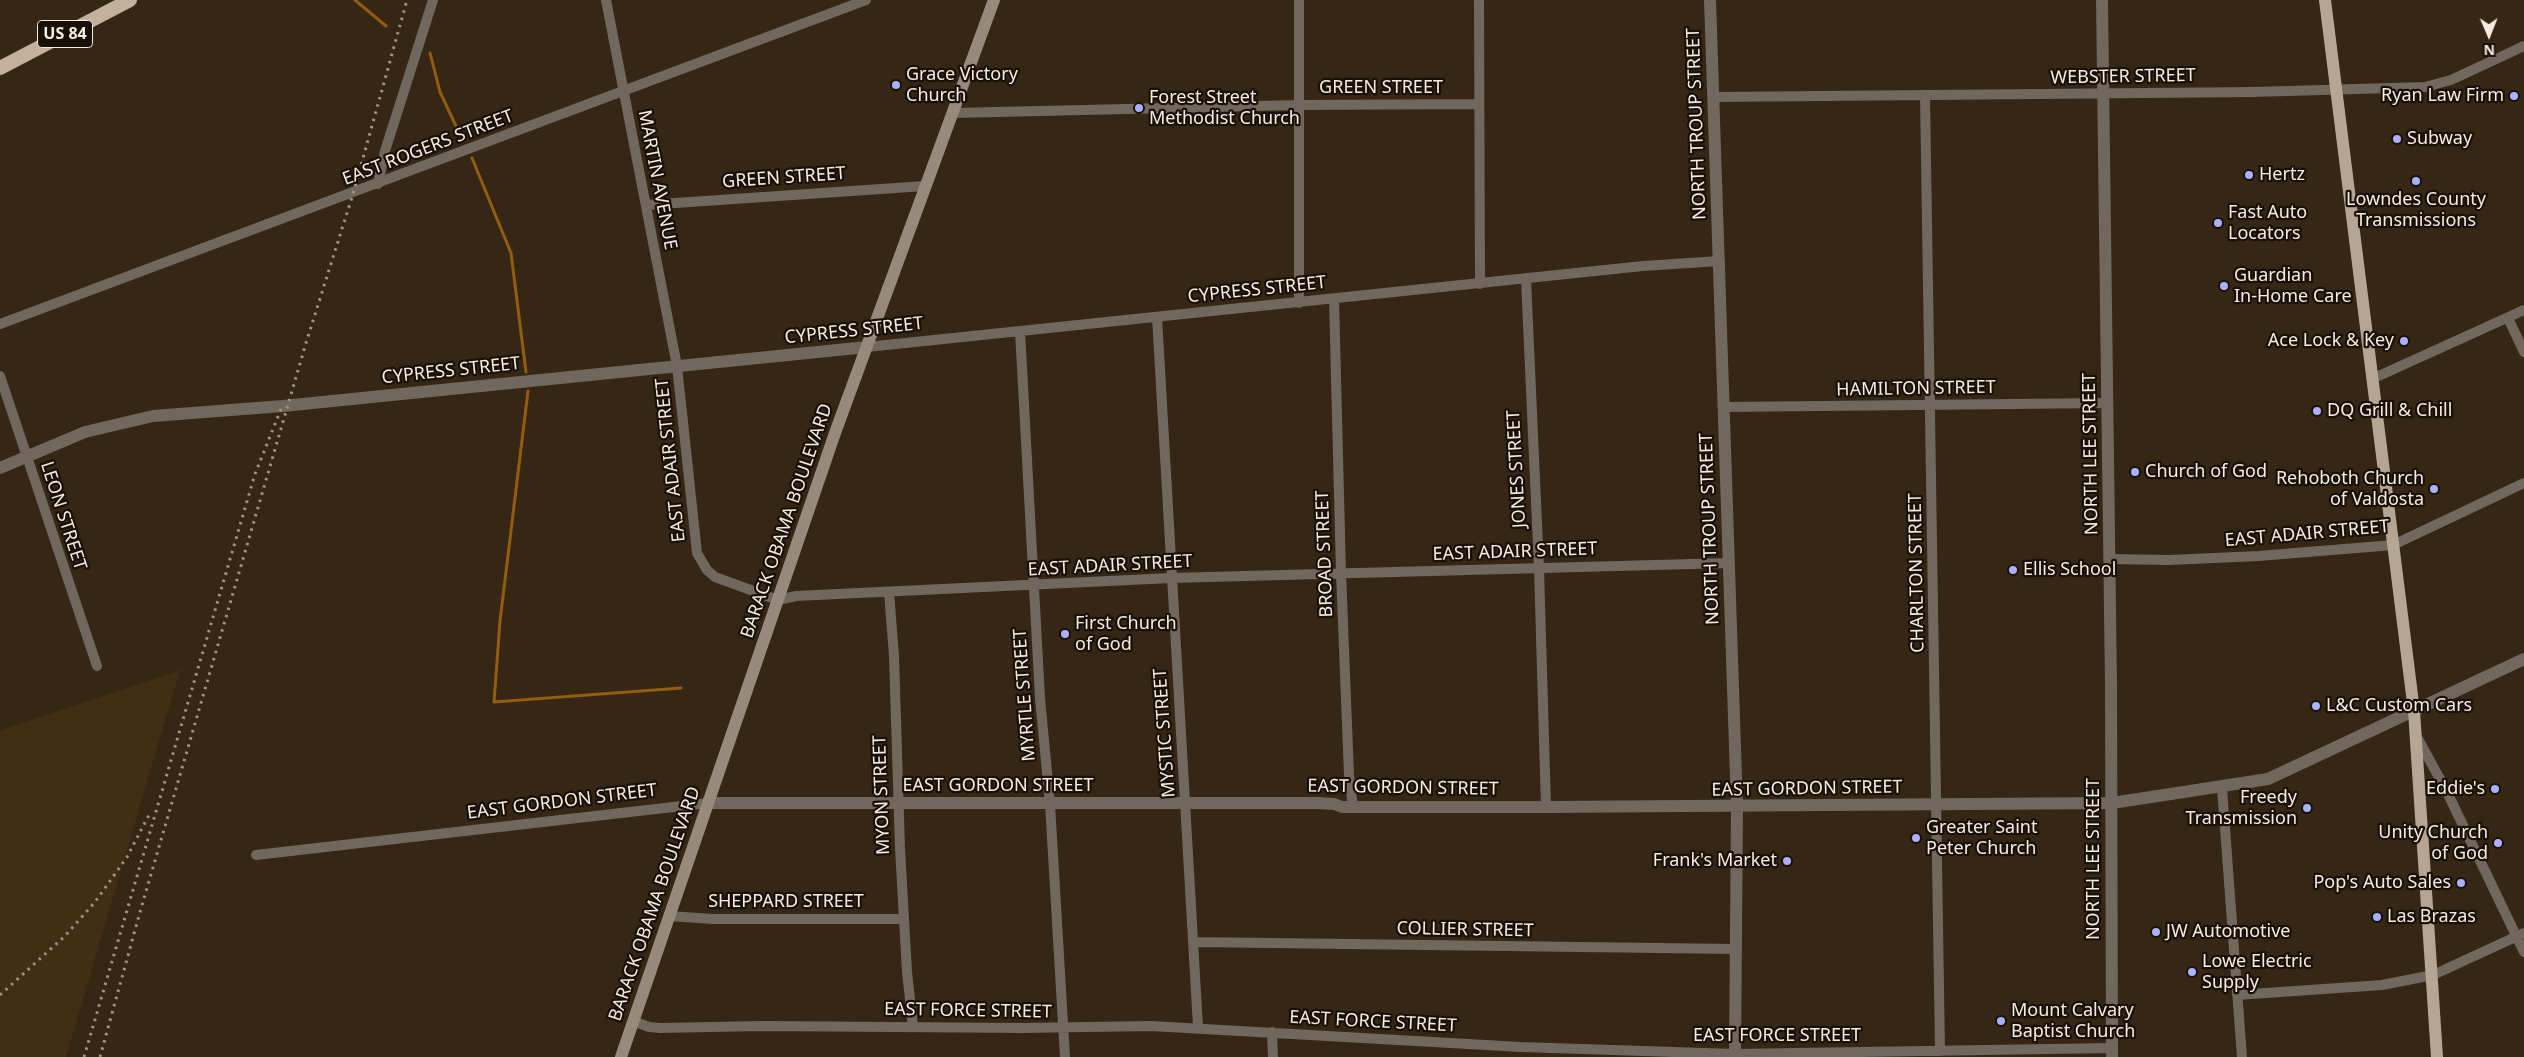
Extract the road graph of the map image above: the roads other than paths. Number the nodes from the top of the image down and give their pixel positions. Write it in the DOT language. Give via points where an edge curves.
graph roads {
  1 [pos="130,0"];
  2 [pos="433,0"];
  3 [pos="606,0"];
  4 [pos="866,0"];
  5 [pos="994,0"];
  6 [pos="1299,0"];
  7 [pos="1479,0"];
  8 [pos="1710,0"];
  9 [pos="2102,0"];
  10 [pos="2325,0"];
  11 [pos="2524,46"];
  12 [pos="0,68"];
  13 [pos="2336,89"];
  14 [pos="623,91"];
  15 [pos="2104,93"];
  16 [pos="1925,95"];
  17 [pos="1714,98"];
  18 [pos="1299,104"];
  19 [pos="1479,104"];
  20 [pos="953,113"];
  21 [pos="378,184"];
  22 [pos="924,186"];
  23 [pos="646,205"];
  24 [pos="1720,260"];
  25 [pos="1526,279"];
  26 [pos="1480,284"];
  27 [pos="1334,299"];
  28 [pos="1300,303"];
  29 [pos="2524,310"];
  30 [pos="1157,317"];
  31 [pos="2508,318"];
  32 [pos="0,324"];
  33 [pos="1020,331"];
  34 [pos="867,347"];
  35 [pos="2524,352"];
  36 [pos="678,366"];
  37 [pos="0,376"];
  38 [pos="2372,379"];
  39 [pos="2108,403"];
  40 [pos="1929,405"];
  41 [pos="1724,407"];
  42 [pos="27,457"];
  43 [pos="0,468"];
  44 [pos="2524,483"];
  45 [pos="2393,545"];
  46 [pos="2109,560"];
  47 [pos="1729,563"];
  48 [pos="1538,568"];
  49 [pos="1341,573"];
  50 [pos="1171,578"];
  51 [pos="1034,586"];
  52 [pos="889,592"];
  53 [pos="778,600"];
  54 [pos="2524,659"];
  55 [pos="97,666"];
  56 [pos="2414,711"];
  57 [pos="2416,736"];
  58 [pos="2222,788"];
  59 [pos="1186,803"];
  60 [pos="2112,803"];
  61 [pos="708,804"];
  62 [pos="899,804"];
  63 [pos="1050,804"];
  64 [pos="1937,805"];
  65 [pos="1353,807"];
  66 [pos="1546,807"];
  67 [pos="1737,807"];
  68 [pos="256,855"];
  69 [pos="669,916"];
  70 [pos="904,919"];
  71 [pos="2520,935"];
  72 [pos="1193,942"];
  73 [pos="1736,949"];
  74 [pos="2524,952"];
  75 [pos="2433,975"];
  76 [pos="2237,995"];
  77 [pos="633,1021"];
  78 [pos="913,1027"];
  79 [pos="1198,1027"];
  80 [pos="1063,1028"];
  81 [pos="1272,1032"];
  82 [pos="1940,1051"];
  83 [pos="2112,1052"];
  84 [pos="1735,1055"];
  85 [pos="621,1057"];
  86 [pos="1065,1057"];
  87 [pos="1272,1057"];
  88 [pos="2242,1057"];
  89 [pos="2437,1057"];
  1 -- 12 [label="highway, US 84"];
  2 -- 21 [label="street" via="385,151"];
  3 -- 14 [label="street, MARTIN AVENUE"];
  4 -- 14 [label="street, EAST ROGERS STREET"];
  5 -- 20 [label="main road, BARACK OBAMA BOULEVARD"];
  6 -- 18 [label="street"];
  7 -- 19 [label="street"];
  8 -- 17 [label="street, NORTH TROUP STREET"];
  9 -- 15 [label="street, NORTH LEE STREET"];
  10 -- 13 [label="main road"];
  11 -- 13 [label="street, WEBSTER STREET" via="2439,85"];
  13 -- 15 [label="street, WEBSTER STREET"];
  13 -- 38 [label="main road"];
  14 -- 21 [label="street, EAST ROGERS STREET"];
  14 -- 23 [label="street, MARTIN AVENUE"];
  15 -- 16 [label="street, WEBSTER STREET"];
  15 -- 39 [label="street, NORTH LEE STREET"];
  16 -- 17 [label="street, WEBSTER STREET"];
  16 -- 40 [label="street, CHARLTON STREET"];
  17 -- 24 [label="street, NORTH TROUP STREET"];
  18 -- 19 [label="street, GREEN STREET"];
  18 -- 20 [label="street, GREEN STREET"];
  18 -- 28 [label="street"];
  19 -- 26 [label="street"];
  20 -- 22 [label="main road, BARACK OBAMA BOULEVARD"];
  21 -- 32 [label="street, EAST ROGERS STREET"];
  22 -- 23 [label="street, GREEN STREET"];
  22 -- 34 [label="main road, BARACK OBAMA BOULEVARD"];
  23 -- 36 [label="street, MARTIN AVENUE"];
  24 -- 25 [label="street, CYPRESS STREET"];
  24 -- 41 [label="street, NORTH TROUP STREET"];
  25 -- 26 [label="street, CYPRESS STREET"];
  25 -- 48 [label="street, JONES STREET"];
  26 -- 27 [label="street, CYPRESS STREET"];
  27 -- 28 [label="street, CYPRESS STREET"];
  27 -- 49 [label="street, BROAD STREET"];
  28 -- 30 [label="street, CYPRESS STREET"];
  29 -- 31 [label="street"];
  30 -- 33 [label="street, CYPRESS STREET"];
  30 -- 50 [label="street, MYSTIC STREET"];
  31 -- 35 [label="street"];
  31 -- 38 [label="street"];
  33 -- 34 [label="street, CYPRESS STREET"];
  33 -- 51 [label="street, MYRTLE STREET"];
  34 -- 36 [label="street, CYPRESS STREET"];
  34 -- 53 [label="main road, BARACK OBAMA BOULEVARD"];
  36 -- 42 [label="street, CYPRESS STREET" via="153,416 92,430"];
  36 -- 53 [label="street, EAST ADAIR STREET" via="700,561 715,577"];
  37 -- 42 [label="street, LEON STREET"];
  38 -- 45 [label="main road"];
  39 -- 40 [label="street, HAMILTON STREET"];
  39 -- 46 [label="street, NORTH LEE STREET"];
  40 -- 41 [label="street, HAMILTON STREET"];
  40 -- 64 [label="street, CHARLTON STREET"];
  41 -- 47 [label="street, NORTH TROUP STREET"];
  42 -- 43 [label="street, CYPRESS STREET"];
  42 -- 55 [label="street, LEON STREET"];
  44 -- 45 [label="street, EAST ADAIR STREET"];
  45 -- 46 [label="street, EAST ADAIR STREET" via="2258,556"];
  45 -- 56 [label="main road"];
  46 -- 60 [label="street, NORTH LEE STREET"];
  47 -- 48 [label="street, EAST ADAIR STREET"];
  47 -- 67 [label="street, NORTH TROUP STREET"];
  48 -- 49 [label="street, EAST ADAIR STREET"];
  48 -- 66 [label="street, JONES STREET"];
  49 -- 50 [label="street, EAST ADAIR STREET"];
  49 -- 65 [label="street, BROAD STREET"];
  50 -- 51 [label="street, EAST ADAIR STREET"];
  50 -- 59 [label="street, MYSTIC STREET"];
  51 -- 52 [label="street, EAST ADAIR STREET"];
  51 -- 63 [label="street, MYRTLE STREET"];
  52 -- 53 [label="street, EAST ADAIR STREET"];
  52 -- 62 [label="street, MYON STREET"];
  53 -- 61 [label="main road, BARACK OBAMA BOULEVARD"];
  54 -- 56 [label="street, EAST GORDON STREET"];
  56 -- 57 [label="main road"];
  56 -- 58 [label="street, EAST GORDON STREET" via="2268,779"];
  57 -- 71 [label="street"];
  57 -- 75 [label="main road"];
  58 -- 60 [label="street, EAST GORDON STREET"];
  58 -- 76 [label="street"];
  59 -- 63 [label="street, EAST GORDON STREET"];
  59 -- 65 [label="street, EAST GORDON STREET" via="1318,803"];
  59 -- 72 [label="street, MYSTIC STREET"];
  60 -- 64 [label="street, EAST GORDON STREET"];
  60 -- 83 [label="street, NORTH LEE STREET"];
  61 -- 62 [label="street, EAST GORDON STREET"];
  61 -- 68 [label="street, EAST GORDON STREET"];
  61 -- 69 [label="main road, BARACK OBAMA BOULEVARD"];
  62 -- 63 [label="street, EAST GORDON STREET"];
  62 -- 70 [label="street, MYON STREET"];
  63 -- 80 [label="street, MYRTLE STREET"];
  64 -- 67 [label="street, EAST GORDON STREET"];
  64 -- 82 [label="street, CHARLTON STREET"];
  65 -- 66 [label="street, EAST GORDON STREET"];
  66 -- 67 [label="street, EAST GORDON STREET"];
  67 -- 73 [label="street, NORTH TROUP STREET"];
  69 -- 70 [label="street, SHEPPARD STREET"];
  69 -- 77 [label="main road, BARACK OBAMA BOULEVARD"];
  70 -- 78 [label="street, MYON STREET"];
  71 -- 74 [label="street"];
  71 -- 75 [label="street"];
  72 -- 73 [label="street, COLLIER STREET"];
  72 -- 79 [label="street, MYSTIC STREET"];
  73 -- 84 [label="street, NORTH TROUP STREET"];
  75 -- 76 [label="street" via="2382,985"];
  75 -- 89 [label="main road"];
  76 -- 88 [label="street"];
  77 -- 78 [label="street, EAST FORCE STREET" via="660,1028"];
  77 -- 85 [label="main road, BARACK OBAMA BOULEVARD"];
  78 -- 80 [label="street, EAST FORCE STREET"];
  79 -- 80 [label="street, EAST FORCE STREET"];
  79 -- 81 [label="street, EAST FORCE STREET"];
  80 -- 86 [label="street, MYRTLE STREET"];
  81 -- 84 [label="street, EAST FORCE STREET"];
  81 -- 87 [label="street"];
  82 -- 83 [label="street, EAST FORCE STREET"];
  82 -- 84 [label="street, EAST FORCE STREET"];
}
